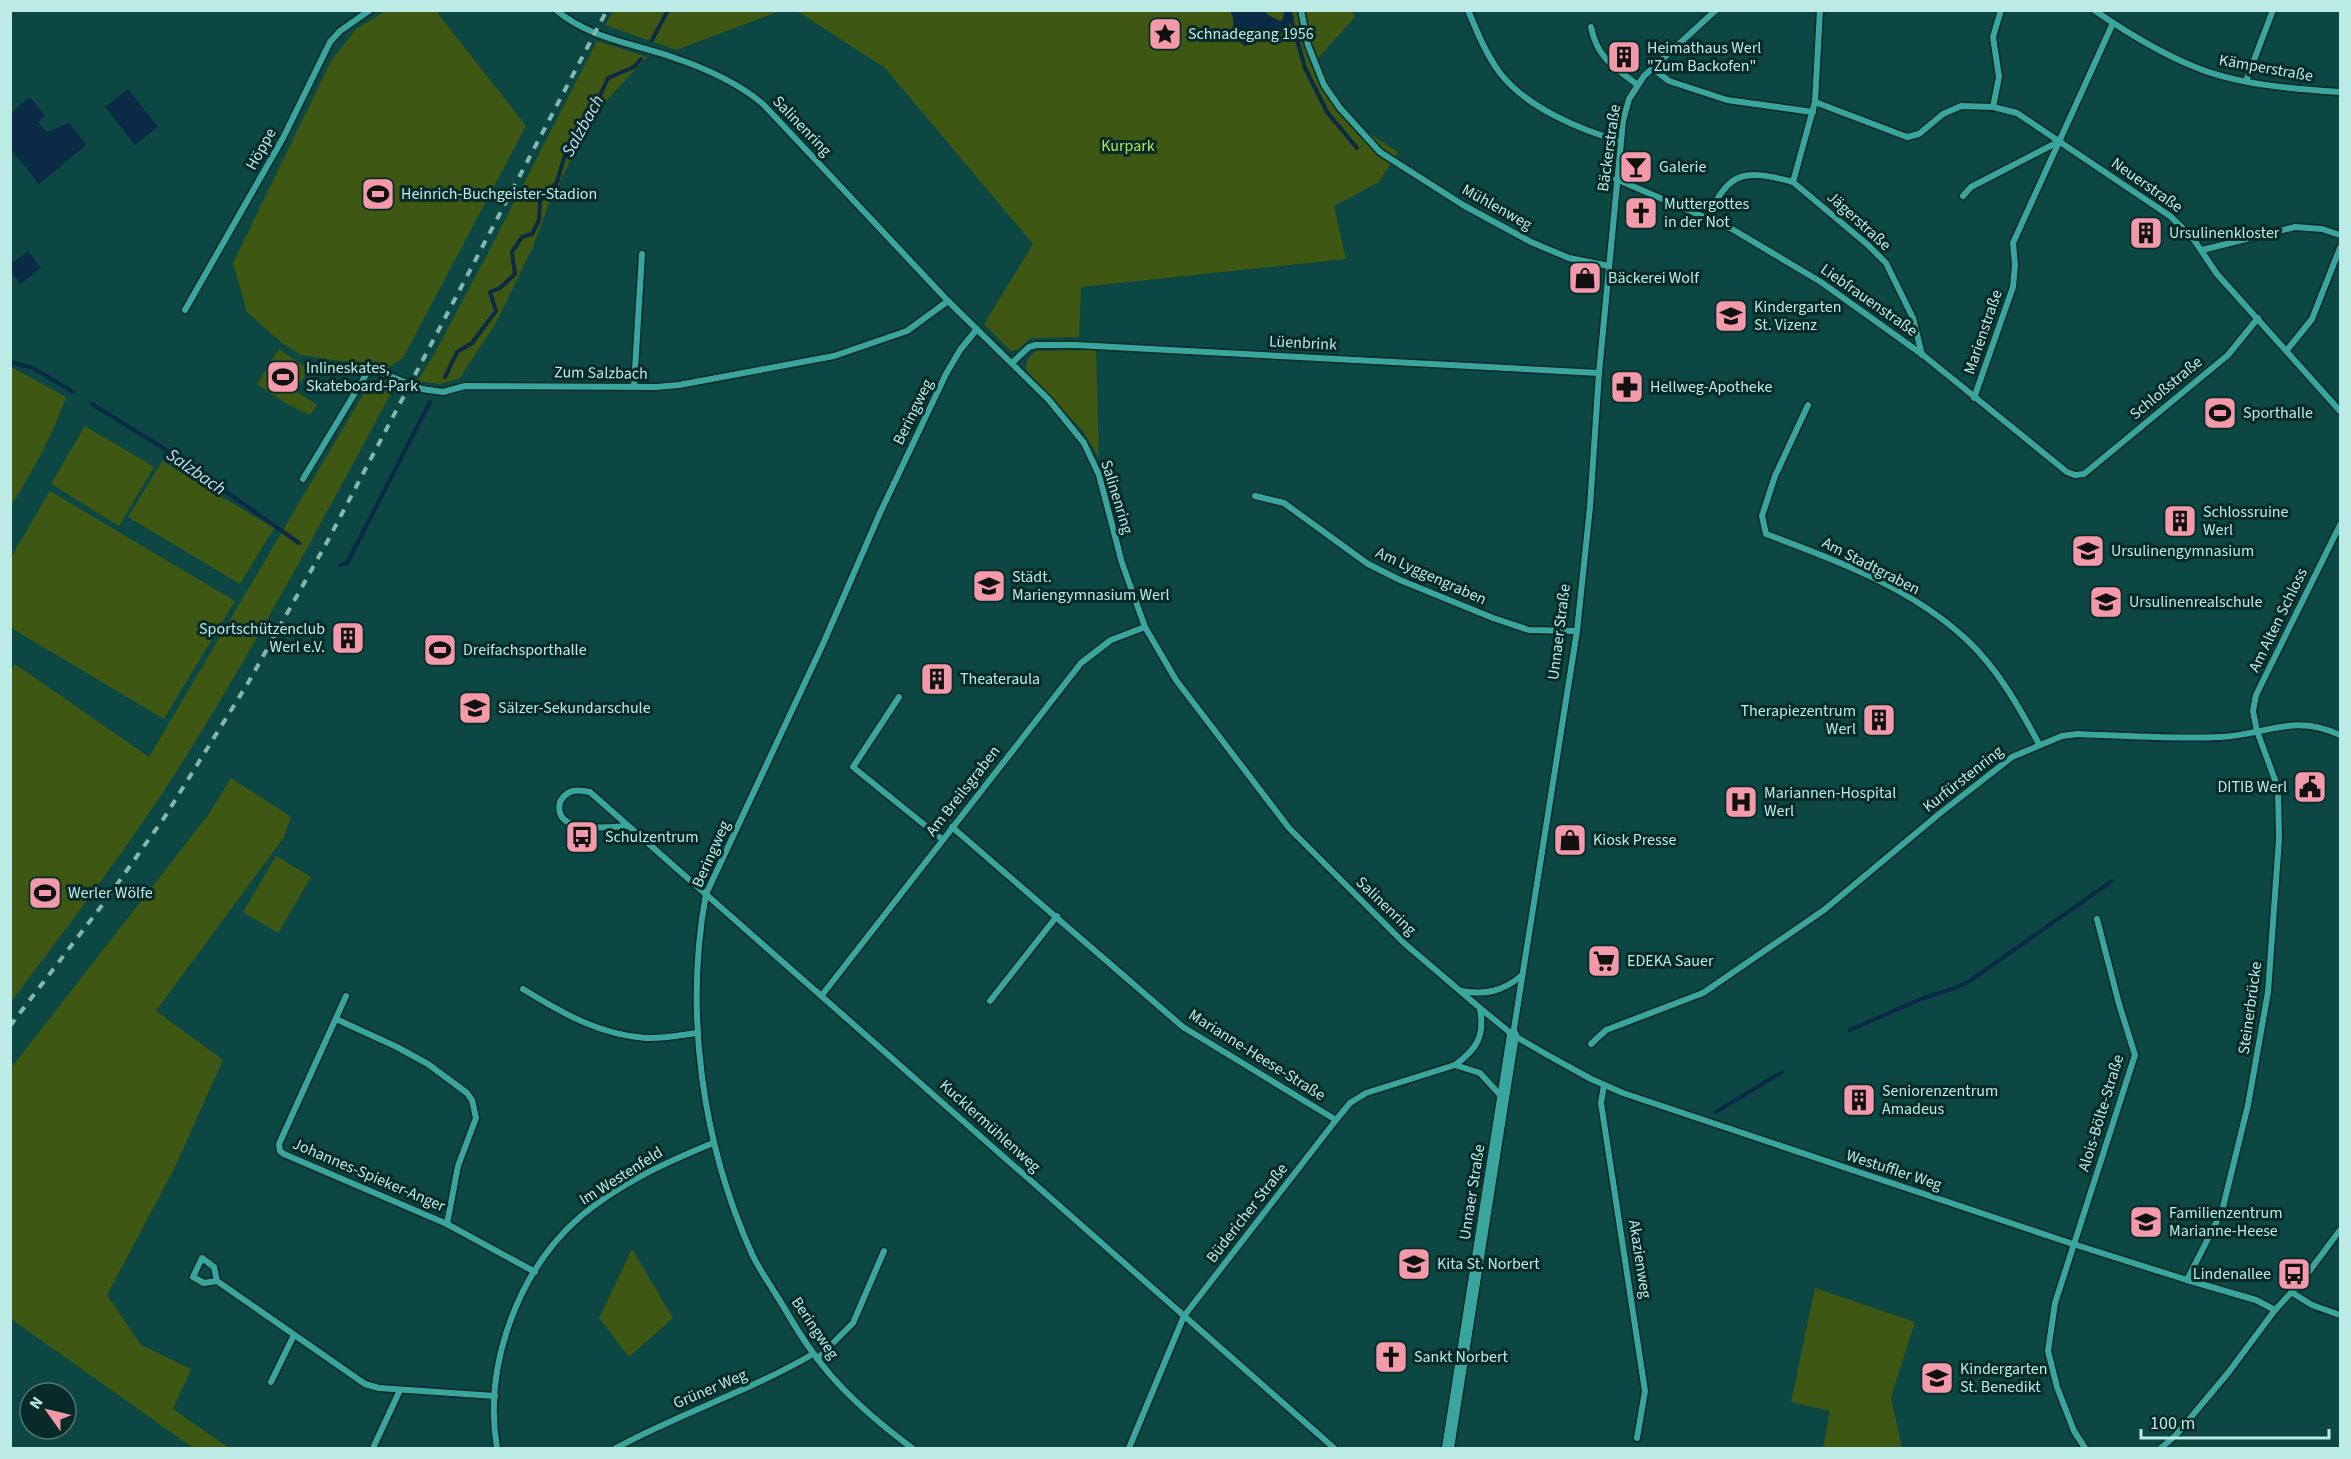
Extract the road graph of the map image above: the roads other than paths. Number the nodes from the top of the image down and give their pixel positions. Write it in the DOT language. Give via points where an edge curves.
graph roads {
  1 [pos="370,10"];
  2 [pos="556,10"];
  3 [pos="1301,10"];
  4 [pos="1468,10"];
  5 [pos="1716,10"];
  6 [pos="1820,10"];
  7 [pos="2001,10"];
  8 [pos="2094,10"];
  9 [pos="2273,10"];
  10 [pos="2113,23"];
  11 [pos="1591,27"];
  12 [pos="1652,68"];
  13 [pos="2246,81"];
  14 [pos="1638,85"];
  15 [pos="2340,92"];
  16 [pos="1815,102"];
  17 [pos="1993,107"];
  18 [pos="1813,112"];
  19 [pos="1620,141"];
  20 [pos="2061,141"];
  21 [pos="1616,178"];
  22 [pos="1793,182"];
  23 [pos="1964,196"];
  24 [pos="1707,218"];
  25 [pos="2340,235"];
  26 [pos="2340,248"];
  27 [pos="2202,250"];
  28 [pos="642,254"];
  29 [pos="1609,266"];
  30 [pos="1608,289"];
  31 [pos="948,300"];
  32 [pos="185,310"];
  33 [pos="2258,318"];
  34 [pos="977,329"];
  35 [pos="2287,350"];
  36 [pos="1923,355"];
  37 [pos="1012,363"];
  38 [pos="1599,373"];
  39 [pos="634,386"];
  40 [pos="1974,398"];
  41 [pos="1808,405"];
  42 [pos="2340,411"];
  43 [pos="2085,474"];
  44 [pos="303,478"];
  45 [pos="1256,496"];
  46 [pos="2340,525"];
  47 [pos="1145,627"];
  48 [pos="1576,631"];
  49 [pos="899,697"];
  50 [pos="2257,731"];
  51 [pos="2340,735"];
  52 [pos="2039,744"];
  53 [pos="627,826"];
  54 [pos="951,827"];
  55 [pos="942,839"];
  56 [pos="706,894"];
  57 [pos="1057,916"];
  58 [pos="2097,919"];
  59 [pos="1521,976"];
  60 [pos="523,989"];
  61 [pos="1460,991"];
  62 [pos="822,995"];
  63 [pos="346,996"];
  64 [pos="990,1001"];
  65 [pos="1479,1008"];
  66 [pos="336,1019"];
  67 [pos="697,1033"];
  68 [pos="1513,1035"];
  69 [pos="1591,1044"];
  70 [pos="1455,1065"];
  71 [pos="1604,1085"];
  72 [pos="1503,1099"];
  73 [pos="1335,1120"];
  74 [pos="713,1143"];
  75 [pos="447,1224"];
  76 [pos="2340,1230"];
  77 [pos="2073,1244"];
  78 [pos="884,1251"];
  79 [pos="535,1272"];
  80 [pos="2187,1280"];
  81 [pos="217,1281"];
  82 [pos="2291,1292"];
  83 [pos="2275,1310"];
  84 [pos="2340,1315"];
  85 [pos="1184,1316"];
  86 [pos="294,1335"];
  87 [pos="815,1357"];
  88 [pos="271,1382"];
  89 [pos="400,1390"];
  90 [pos="495,1396"];
  91 [pos="1637,1438"];
  92 [pos="373,1449"];
  93 [pos="497,1449"];
  94 [pos="616,1449"];
  95 [pos="912,1449"];
  96 [pos="1129,1449"];
  97 [pos="1334,1449"];
  98 [pos="1448,1449"];
  99 [pos="2085,1449"];
  100 [pos="2161,1449"];
  1 -- 32 [label="street, Höppe" via="330,42 283,138"];
  2 -- 31 [label="street, Salinenring" via="602,35 672,57 746,90"];
  3 -- 29 [label="street, Mühlenweg" via="1308,45 1324,85 1380,152 1463,205 1531,242 1569,258"];
  4 -- 19 [label="street" via="1488,54 1515,88 1563,119 1593,134"];
  5 -- 12 [label="street, Bäckerstraße"];
  6 -- 16 [label="street"];
  7 -- 17 [label="street" via="1993,37 1999,77"];
  8 -- 10 [label="street, Kämperstraße"];
  9 -- 13 [label="street"];
  10 -- 13 [label="street, Kämperstraße" via="2196,68"];
  10 -- 20 [label="street"];
  11 -- 14 [label="street" via="1599,52"];
  12 -- 14 [label="street, Bäckerstraße"];
  12 -- 18 [label="street" via="1669,81 1727,100"];
  13 -- 15 [label="street, Kämperstraße"];
  14 -- 19 [label="street, Bäckerstraße" via="1629,99"];
  16 -- 17 [label="street, Neuerstraße" via="1907,137 1918,134 1953,108"];
  16 -- 18 [label="street"];
  17 -- 20 [label="street, Neuerstraße" via="2016,113"];
  18 -- 22 [label="street"];
  19 -- 21 [label="street, Bäckerstraße"];
  20 -- 23 [label="street" via="1971,187"];
  20 -- 27 [label="street, Neuerstraße" via="2170,216"];
  20 -- 40 [label="street, Marienstraße" via="2013,243 2013,287"];
  21 -- 24 [label="street, Liebfrauenstraße"];
  21 -- 29 [label="street, Bäckerstraße"];
  22 -- 24 [label="street" via="1757,174 1740,177 1717,197"];
  22 -- 36 [label="street, Jägerstraße" via="1886,263 1913,318"];
  24 -- 36 [label="street, Liebfrauenstraße" via="1772,251 1821,282"];
  25 -- 27 [label="street" via="2295,227"];
  26 -- 35 [label="street" via="2312,319"];
  27 -- 33 [label="street, Neuerstraße" via="2217,274"];
  28 -- 39 [label="street"];
  29 -- 30 [label="street, Bäckerstraße"];
  30 -- 38 [label="street, Unnaer Straße"];
  31 -- 34 [label="street, Salinenring"];
  31 -- 39 [label="street, Zum Salzbach" via="907,331 834,356 680,385"];
  33 -- 35 [label="street, Neuerstraße"];
  33 -- 43 [label="street, Schloßstraße" via="2228,355"];
  34 -- 37 [label="street, Salinenring"];
  34 -- 56 [label="street, Beringweg" via="950,367 890,492"];
  35 -- 42 [label="street, Neuerstraße"];
  36 -- 40 [label="street, Liebfrauenstraße"];
  37 -- 38 [label="street, Lüenbrink" via="1036,345 1099,346"];
  37 -- 47 [label="street, Salinenring" via="1050,400 1084,443 1099,475 1122,563"];
  38 -- 48 [label="street, Unnaer Straße"];
  39 -- 44 [label="street, Zum Salzbach" via="465,386 443,392 422,389 370,368"];
  40 -- 43 [label="street, Liebfrauenstraße" via="2067,472"];
  41 -- 52 [label="street, Am Stadtgraben" via="1775,476 1762,516 1766,534 1890,587 1938,616 1968,641 1991,668 2015,699"];
  45 -- 48 [label="street, Am Lyggengraben" via="1284,503 1368,564 1400,580 1529,630"];
  46 -- 50 [label="street, Am Alten Schloss" via="2256,695 2253,711"];
  47 -- 54 [label="street, Am Breilsgraben" via="1111,640 1081,663"];
  47 -- 61 [label="street, Salinenring" via="1176,680 1289,828 1404,943"];
  48 -- 59 [label="street, Unnaer Straße"];
  49 -- 55 [label="street" via="853,767"];
  50 -- 51 [label="street, Kurfürstenring" via="2308,724"];
  50 -- 52 [label="street, Kurfürstenring" via="2183,738 2078,734"];
  50 -- 80 [label="street, Steinerbrücke" via="2278,788 2279,839 2268,992 2248,1105 2222,1211"];
  52 -- 69 [label="street, Kurfürstenring" via="2012,757 1824,910 1735,972 1703,993 1606,1030"];
  53 -- 53 [label="street, Kucklermühlenweg" via="590,792 573,790 560,802 562,815 579,827"];
  53 -- 56 [label="street, Kucklermühlenweg"];
  54 -- 55 [label="street, Am Breilsgraben"];
  54 -- 57 [label="street, Marianne-Heese-Straße"];
  55 -- 62 [label="street, Am Breilsgraben"];
  56 -- 62 [label="street, Kucklermühlenweg"];
  56 -- 67 [label="street, Beringweg" via="699,931"];
  57 -- 64 [label="street"];
  57 -- 73 [label="street, Marianne-Heese-Straße" via="1183,1027"];
  58 -- 77 [label="street, Alois-Bölte-Straße" via="2135,1054"];
  59 -- 61 [label="street" via="1485,994"];
  59 -- 68 [label="street, Unnaer Straße"];
  60 -- 67 [label="street" via="566,1016 606,1032 648,1038"];
  61 -- 65 [label="street, Salinenring"];
  62 -- 85 [label="street, Kucklermühlenweg"];
  63 -- 66 [label="street, Johannes-Spieker-Anger"];
  65 -- 68 [label="street, Salinenring"];
  65 -- 70 [label="street, Büdericher Straße" via="1481,1035"];
  66 -- 75 [label="street, Johannes-Spieker-Anger" via="428,1064 472,1100 476,1118 458,1166"];
  66 -- 75 [label="street, Johannes-Spieker-Anger" via="279,1144 280,1151"];
  67 -- 74 [label="street, Beringweg"];
  68 -- 71 [label="street, Westuffler Weg"];
  68 -- 72 [label="street, Unnaer Straße"];
  70 -- 72 [label="street" via="1480,1073"];
  70 -- 73 [label="street, Büdericher Straße" via="1366,1093"];
  71 -- 77 [label="street, Westuffler Weg"];
  71 -- 91 [label="street, Akazienweg" via="1601,1103 1646,1391"];
  72 -- 98 [label="street, Unnaer Straße"];
  73 -- 85 [label="street, Büdericher Straße"];
  74 -- 79 [label="street, Im Westenfeld" via="660,1165 581,1216"];
  74 -- 87 [label="street, Beringweg" via="753,1256"];
  75 -- 79 [label="street, Johannes-Spieker-Anger"];
  76 -- 82 [label="street"];
  77 -- 80 [label="street, Westuffler Weg"];
  77 -- 99 [label="street, Alois-Bölte-Straße" via="2055,1303 2048,1351 2057,1387"];
  78 -- 87 [label="street, Grüner Weg" via="853,1323"];
  79 -- 90 [label="street, Im Westenfeld" via="504,1339"];
  80 -- 83 [label="street, Westuffler Weg" via="2256,1300"];
  81 -- 81 [label="street" via="204,1283 193,1277 202,1258 214,1267"];
  81 -- 86 [label="street"];
  82 -- 83 [label="street"];
  82 -- 84 [label="street"];
  83 -- 100 [label="street" via="2228,1373"];
  85 -- 96 [label="street, Büdericher Straße"];
  85 -- 97 [label="street, Kucklermühlenweg"];
  86 -- 88 [label="street"];
  86 -- 89 [label="street" via="365,1384"];
  87 -- 94 [label="street, Grüner Weg"];
  87 -- 95 [label="street, Beringweg" via="849,1394"];
  89 -- 90 [label="street"];
  89 -- 92 [label="street"];
  90 -- 93 [label="street, Im Westenfeld"];
}
